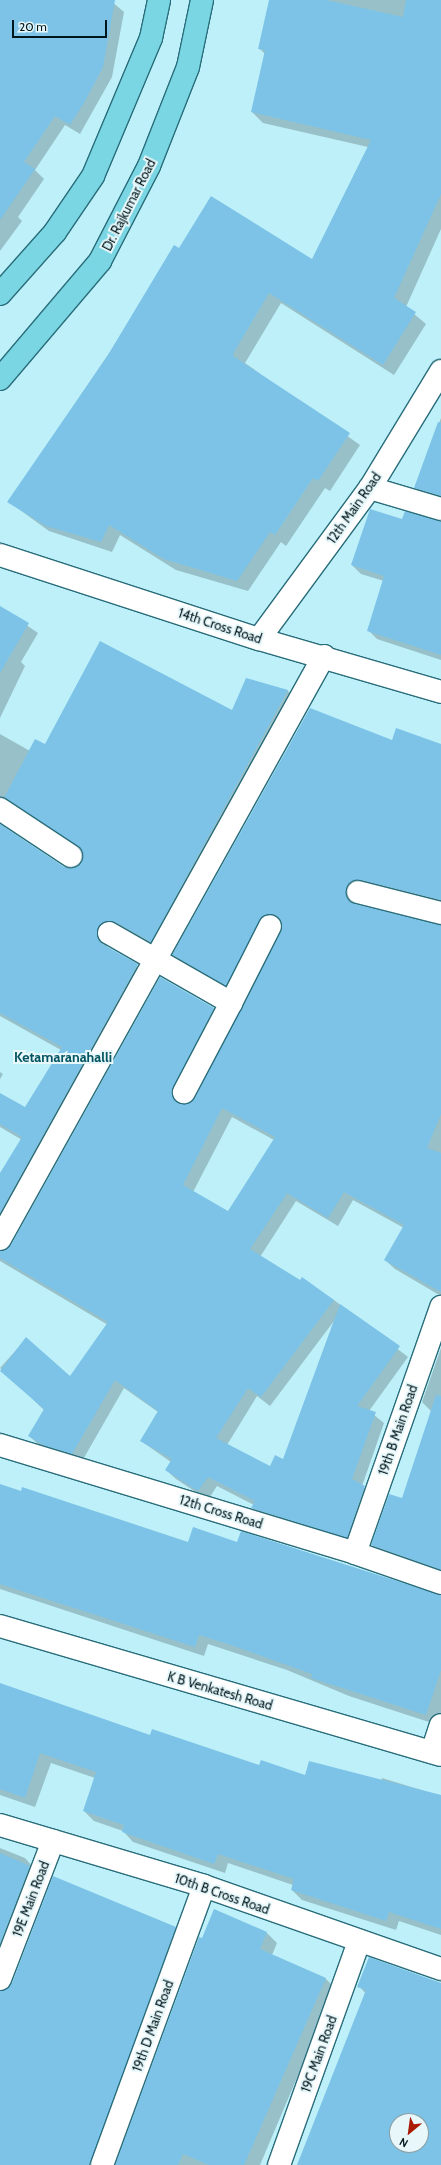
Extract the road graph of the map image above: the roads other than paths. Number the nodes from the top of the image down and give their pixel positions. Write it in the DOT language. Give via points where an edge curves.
graph roads {
  1 [pos="159,0"];
  2 [pos="202,0"];
  3 [pos="0,294"];
  4 [pos="441,371"];
  5 [pos="0,379"];
  6 [pos="370,488"];
  7 [pos="441,509"];
  8 [pos="0,555"];
  9 [pos="259,639"];
  10 [pos="324,656"];
  11 [pos="441,692"];
  12 [pos="0,810"];
  13 [pos="71,856"];
  14 [pos="358,892"];
  15 [pos="441,913"];
  16 [pos="270,926"];
  17 [pos="109,933"];
  18 [pos="157,960"];
  19 [pos="231,1003"];
  20 [pos="184,1092"];
  21 [pos="0,1239"];
  22 [pos="441,1307"];
  23 [pos="0,1444"];
  24 [pos="355,1553"];
  25 [pos="441,1583"];
  26 [pos="0,1626"];
  27 [pos="441,1725"];
  28 [pos="436,1754"];
  29 [pos="0,1824"];
  30 [pos="53,1841"];
  31 [pos="204,1886"];
  32 [pos="359,1942"];
  33 [pos="441,1969"];
  34 [pos="0,1979"];
  35 [pos="102,2165"];
  36 [pos="279,2165"];
  1 -- 3 [label="main road" via="152,38 93,176 55,232"];
  2 -- 5 [label="main road, Dr. Rajkumar Road" via="188,67 155,152 100,261"];
  4 -- 6 [label="street, 12th Main Road"];
  6 -- 7 [label="street"];
  6 -- 9 [label="street, 12th Main Road"];
  8 -- 9 [label="street, 14th Cross Road"];
  9 -- 10 [label="street, 14th Cross Road"];
  10 -- 11 [label="street, 14th Cross Road"];
  10 -- 18 [label="street"];
  12 -- 13 [label="street"];
  14 -- 15 [label="street"];
  16 -- 19 [label="street"];
  17 -- 18 [label="street"];
  18 -- 19 [label="street"];
  18 -- 21 [label="street"];
  19 -- 20 [label="street"];
  22 -- 24 [label="street, 19th B Main Road"];
  23 -- 24 [label="street, 12th Cross Road"];
  24 -- 25 [label="street, 12th Cross Road"];
  26 -- 28 [label="street, K B Venkatesh Road"];
  27 -- 28 [label="street"];
  29 -- 30 [label="street, 10th B Cross Road"];
  30 -- 31 [label="street, 10th B Cross Road"];
  30 -- 34 [label="street, 19E Main Road"];
  31 -- 32 [label="street, 10th B Cross Road"];
  31 -- 35 [label="street, 19th D Main Road"];
  32 -- 33 [label="street, 10th B Cross Road"];
  32 -- 36 [label="street, 19C Main Road"];
}
